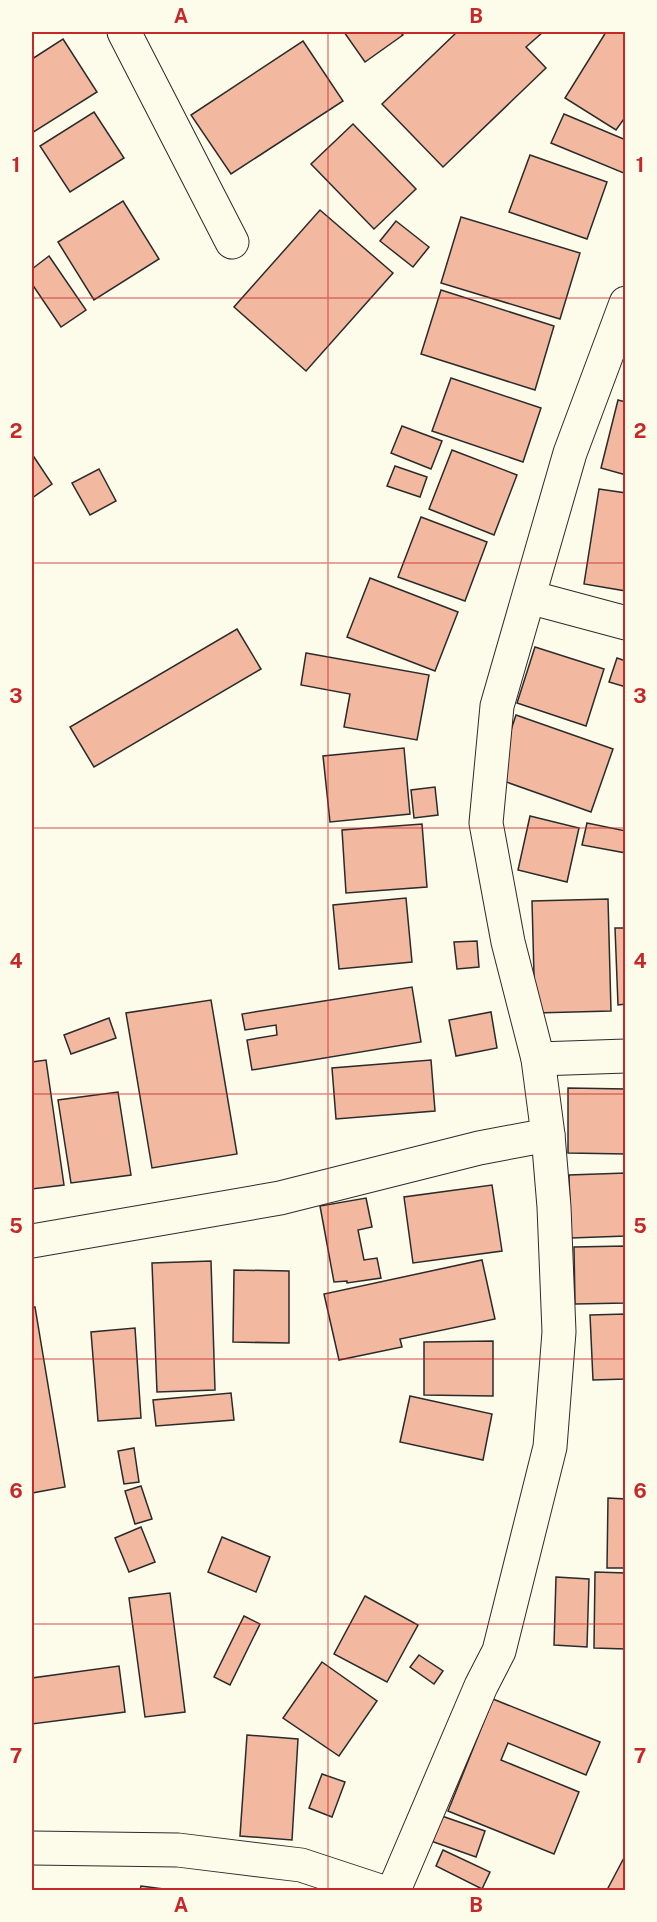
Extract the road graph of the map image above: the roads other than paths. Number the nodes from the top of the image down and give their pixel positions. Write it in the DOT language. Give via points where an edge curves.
graph roads {
  1 [pos="124,32"];
  2 [pos="232,242"];
  3 [pos="626,303"];
  4 [pos="529,597"];
  5 [pos="626,623"];
  6 [pos="626,1056"];
  7 [pos="538,1059"];
  8 [pos="548,1135"];
  9 [pos="32,1241"];
  10 [pos="32,1848"];
  11 [pos="377,1890"];
  12 [pos="394,1890"];
  1 -- 2 [label="street"];
  3 -- 4 [label="street" via="570,453"];
  4 -- 5 [label="street"];
  4 -- 7 [label="street" via="497,706 486,824 508,942"];
  6 -- 7 [label="street"];
  7 -- 8 [label="street"];
  8 -- 9 [label="street" via="479,1148 293,1195"];
  8 -- 12 [label="street" via="559,1332 550,1447 499,1651"];
  10 -- 11 [label="street" via="178,1850 301,1865"];
}
